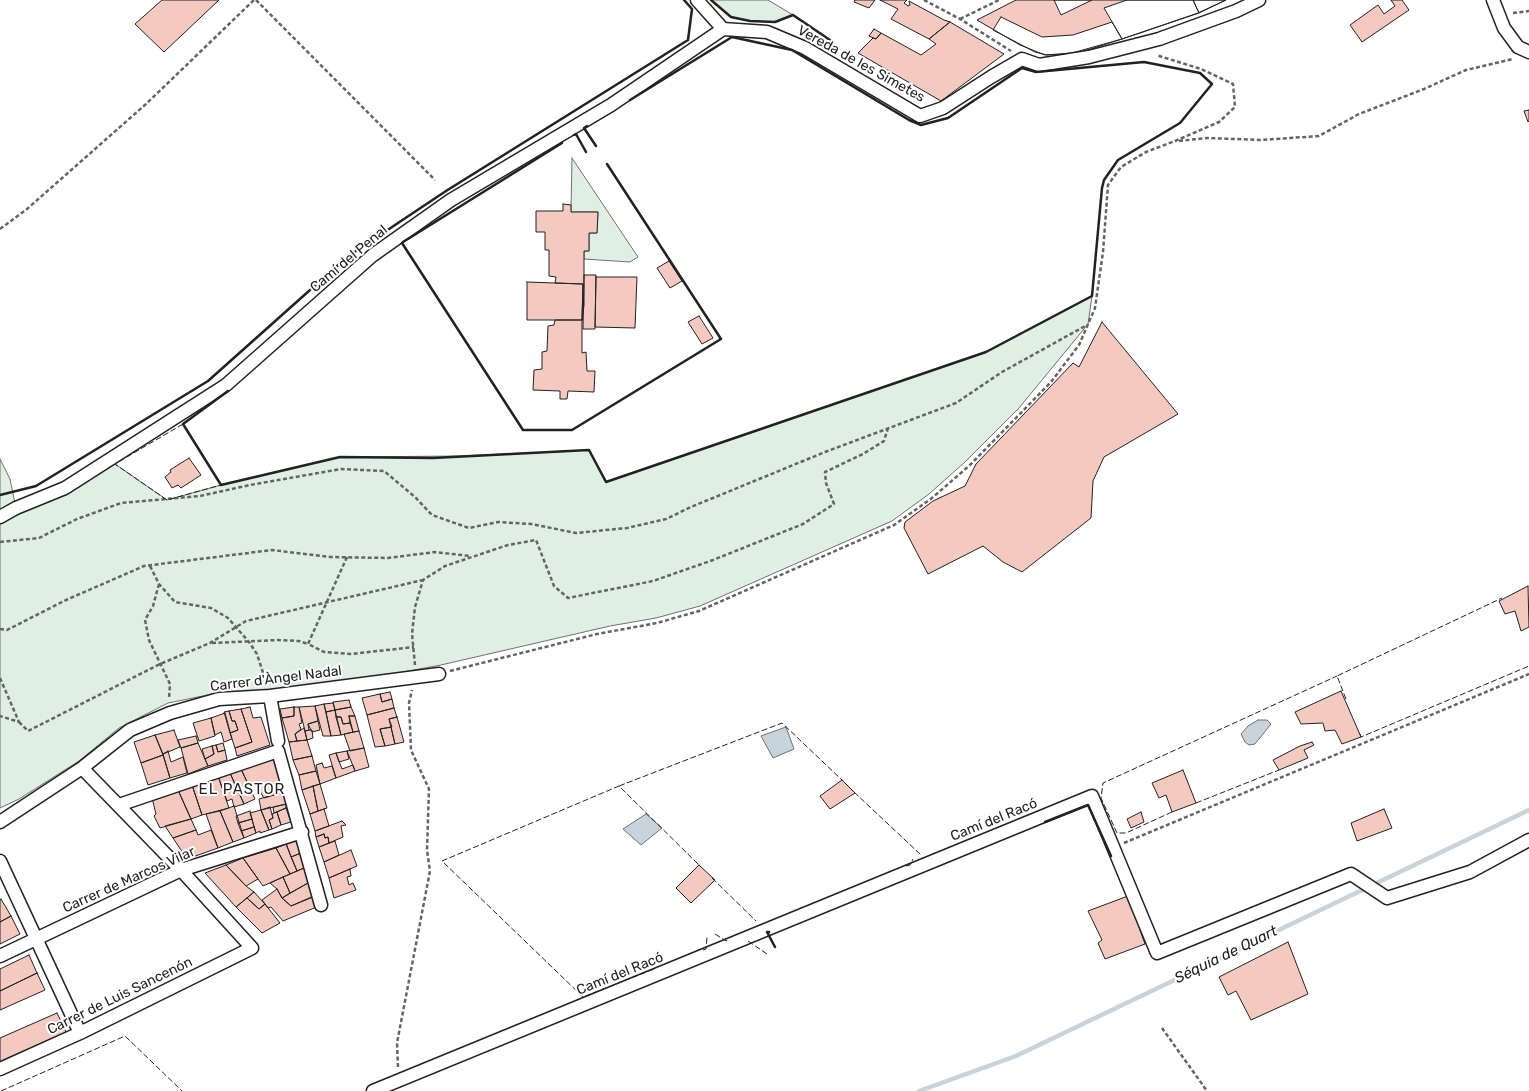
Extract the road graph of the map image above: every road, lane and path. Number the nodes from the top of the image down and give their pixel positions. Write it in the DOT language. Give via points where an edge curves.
graph roads {
  1 [pos="255,0"];
  2 [pos="697,0"];
  3 [pos="924,0"];
  4 [pos="999,0"];
  5 [pos="1259,0"];
  6 [pos="1493,0"];
  7 [pos="960,19"];
  8 [pos="723,29"];
  9 [pos="1131,46"];
  10 [pos="1525,56"];
  11 [pos="1022,59"];
  12 [pos="1176,141"];
  13 [pos="435,180"];
  14 [pos="0,229"];
  15 [pos="1088,324"];
  16 [pos="888,428"];
  17 [pos="0,517"];
  18 [pos="0,542"];
  19 [pos="471,557"];
  20 [pos="347,558"];
  21 [pos="150,566"];
  22 [pos="423,580"];
  23 [pos="159,584"];
  24 [pos="236,627"];
  25 [pos="0,629"];
  26 [pos="249,642"];
  27 [pos="210,643"];
  28 [pos="308,644"];
  29 [pos="414,647"];
  30 [pos="160,664"];
  31 [pos="438,674"];
  32 [pos="1529,674"];
  33 [pos="416,677"];
  34 [pos="0,678"];
  35 [pos="270,696"];
  36 [pos="170,712"];
  37 [pos="0,716"];
  38 [pos="19,722"];
  39 [pos="278,746"];
  40 [pos="82,768"];
  41 [pos="118,805"];
  42 [pos="0,822"];
  43 [pos="302,832"];
  44 [pos="1529,840"];
  45 [pos="1114,847"];
  46 [pos="0,861"];
  47 [pos="181,870"];
  48 [pos="321,905"];
  49 [pos="36,938"];
  50 [pos="0,956"];
  51 [pos="1162,1028"];
  52 [pos="80,1033"];
  53 [pos="0,1069"];
  54 [pos="398,1081"];
  55 [pos="374,1091"];
  56 [pos="1206,1091"];
  1 -- 13 [label="path"];
  1 -- 14 [label="path" via="146,104"];
  2 -- 8 [label="street"];
  3 -- 7 [label="path"];
  4 -- 7 [label="path"];
  5 -- 9 [label="street"];
  6 -- 10 [label="street" via="1504,28"];
  7 -- 11 [label="path"];
  8 -- 11 [label="street, Vereda de les Simetes" via="768,32 805,48 920,116 943,108"];
  8 -- 17 [label="street, Camí del Penal" via="611,105 452,200 373,255 226,385 65,488"];
  9 -- 11 [label="street" via="1089,58 1039,65"];
  9 -- 12 [label="path" via="1201,69 1233,84 1235,107 1219,122"];
  10 -- 12 [label="path" via="1466,70 1359,114 1319,136"];
  12 -- 15 [label="path" via="1146,152 1121,167 1108,185 1095,308"];
  15 -- 16 [label="path" via="1002,372 956,403"];
  15 -- 31 [label="path" via="1079,345 1051,382 970,465 894,525 699,611"];
  16 -- 18 [label="path" via="691,506 666,519 627,528 576,533 531,524 498,522 470,528 432,515 384,471 341,469 200,496 121,503 77,519 39,538"];
  16 -- 19 [label="path" via="884,441 825,472 834,504 803,524 653,581 568,598 554,586 536,540"];
  19 -- 20 [label="path" via="435,552 388,558"];
  19 -- 22 [label="path" via="445,566"];
  20 -- 21 [label="path" via="272,550"];
  20 -- 28 [label="path"];
  21 -- 23 [label="path"];
  21 -- 25 [label="path" via="66,600 7,630"];
  22 -- 24 [label="path" via="246,621"];
  22 -- 29 [label="path" via="415,607"];
  23 -- 24 [label="path" via="175,602 211,608"];
  23 -- 30 [label="path" via="145,620 149,640"];
  24 -- 26 [label="path"];
  24 -- 27 [label="path"];
  26 -- 27 [label="path"];
  26 -- 28 [label="path" via="278,640"];
  26 -- 35 [label="path" via="257,654"];
  27 -- 30 [label="path"];
  28 -- 29 [label="path" via="324,652 351,654"];
  29 -- 33 [label="path"];
  30 -- 36 [label="path" via="170,684"];
  30 -- 38 [label="path" via="28,731"];
  31 -- 33 [label="street, Carrer d'Àngel Nadal"];
  32 -- 45 [label="path"];
  33 -- 35 [label="street, Carrer d'Àngel Nadal"];
  33 -- 54 [label="path" via="409,703 411,750 429,789 427,850 430,870 397,1043"];
  34 -- 38 [label="path"];
  35 -- 36 [label="street, Carrer d'Àngel Nadal" via="219,699"];
  35 -- 39 [label="street"];
  36 -- 40 [label="street, Carrer d'Àngel Nadal" via="130,730"];
  37 -- 38 [label="path"];
  39 -- 41 [label="street"];
  39 -- 43 [label="street"];
  40 -- 41 [label="street"];
  40 -- 42 [label="street, Carrer d'Àngel Nadal"];
  41 -- 47 [label="street"];
  43 -- 47 [label="street, Carrer de Marcos Vilar"];
  43 -- 48 [label="street"];
  44 -- 45 [label="street, Camí del Racó" via="1470,872 1387,898 1351,874 1157,953"];
  45 -- 54 [label="street, Camí del Racó" via="1092,796"];
  46 -- 49 [label="street"];
  47 -- 49 [label="street, Carrer de Marcos Vilar"];
  47 -- 52 [label="street, Carrer de Luis Sancenón" via="252,948"];
  49 -- 50 [label="street, Carrer de Marcos Vilar"];
  49 -- 52 [label="street"];
  51 -- 56 [label="path"];
  52 -- 53 [label="street, Carrer de Luis Sancenón"];
  54 -- 55 [label="street, Camí del Racó"];
}
